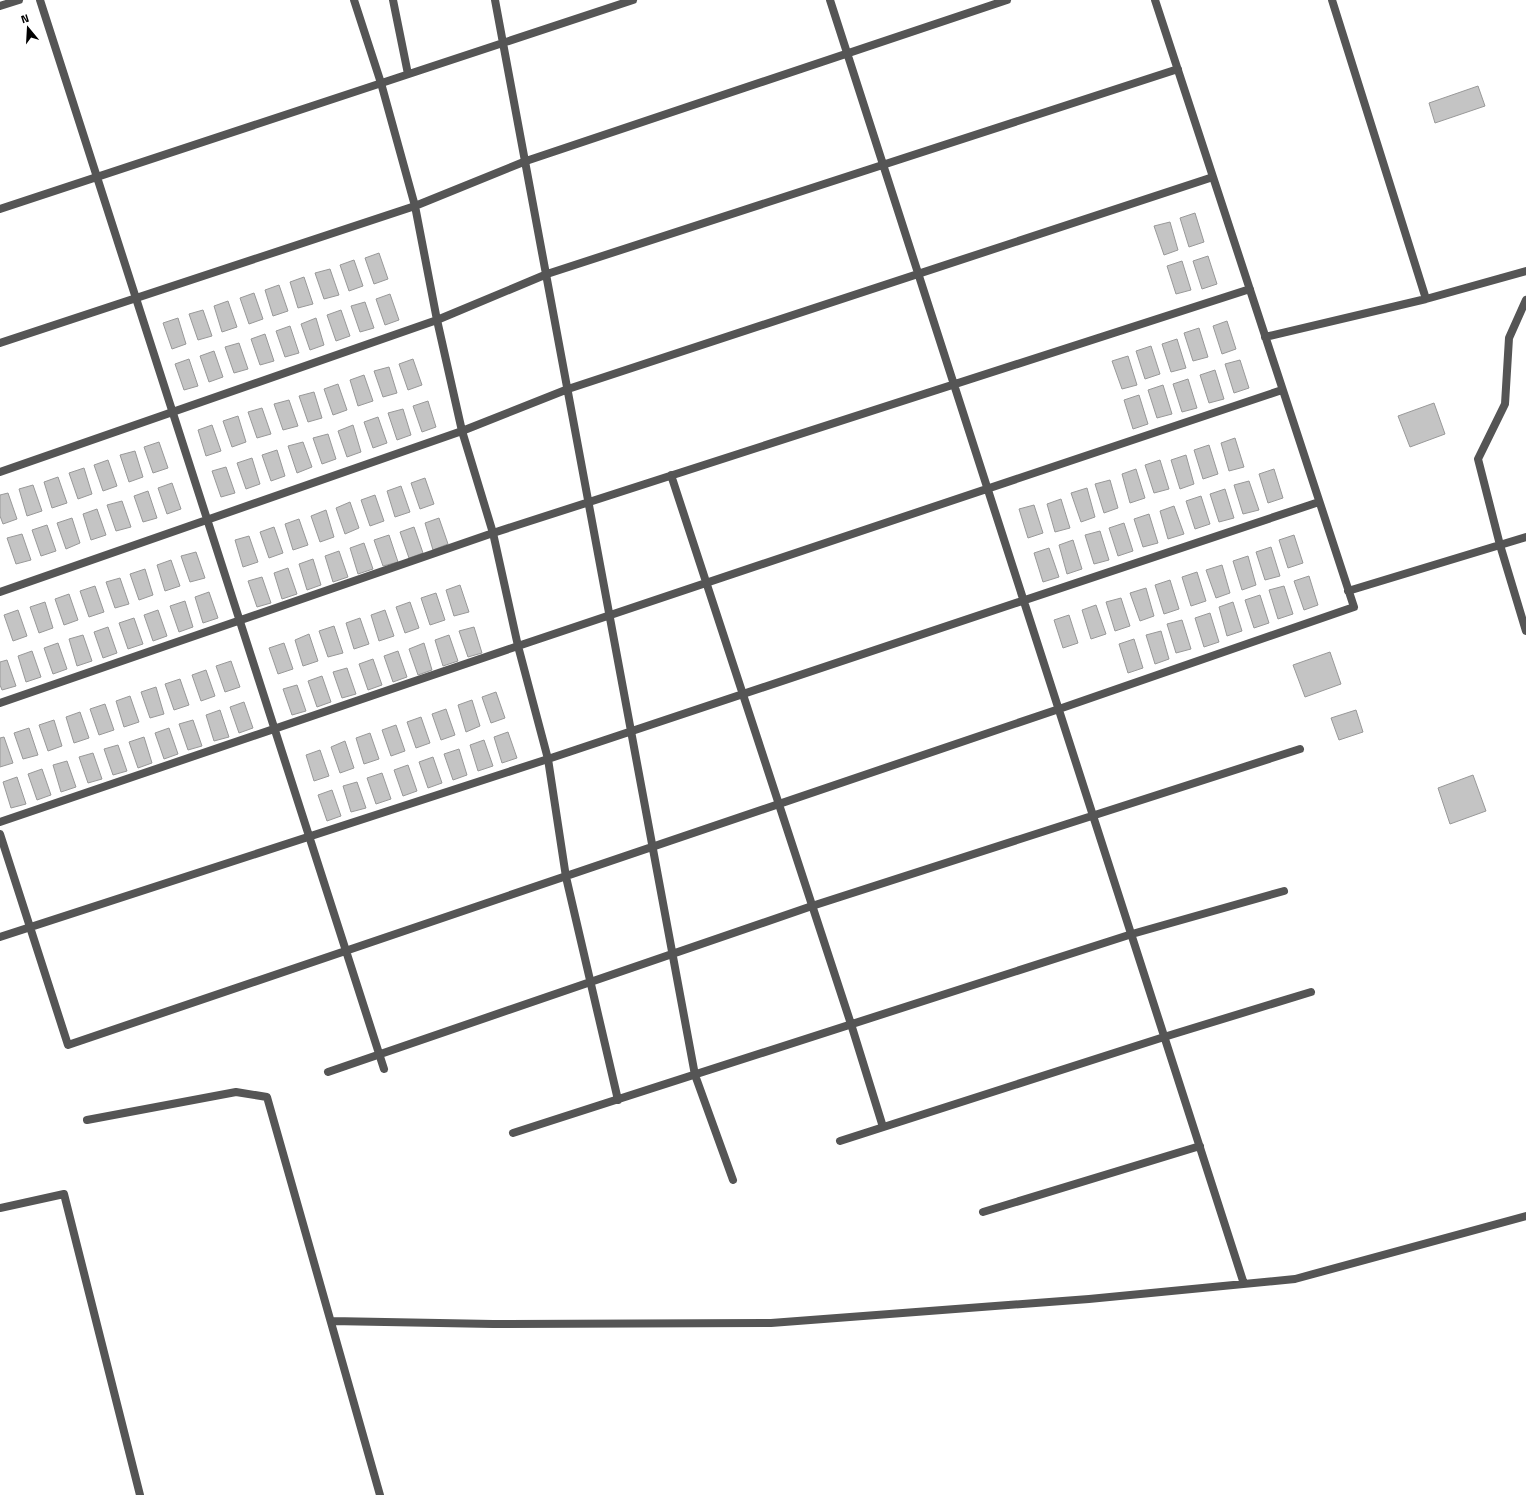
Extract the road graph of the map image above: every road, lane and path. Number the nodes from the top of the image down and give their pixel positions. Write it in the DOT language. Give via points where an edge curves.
graph roads {
  1 [pos="19,0"];
  2 [pos="40,0"];
  3 [pos="354,0"];
  4 [pos="393,0"];
  5 [pos="495,0"];
  6 [pos="633,0"];
  7 [pos="830,0"];
  8 [pos="1007,0"];
  9 [pos="1155,0"];
  10 [pos="1332,0"];
  11 [pos="0,6"];
  12 [pos="504,43"];
  13 [pos="847,54"];
  14 [pos="1178,69"];
  15 [pos="408,74"];
  16 [pos="381,83"];
  17 [pos="526,161"];
  18 [pos="883,165"];
  19 [pos="1213,176"];
  20 [pos="98,177"];
  21 [pos="415,206"];
  22 [pos="0,209"];
  23 [pos="1526,271"];
  24 [pos="547,274"];
  25 [pos="918,274"];
  26 [pos="1250,289"];
  27 [pos="136,298"];
  28 [pos="1426,299"];
  29 [pos="1526,300"];
  30 [pos="437,320"];
  31 [pos="1265,337"];
  32 [pos="0,343"];
  33 [pos="954,384"];
  34 [pos="568,389"];
  35 [pos="1282,390"];
  36 [pos="173,412"];
  37 [pos="462,430"];
  38 [pos="0,472"];
  39 [pos="671,475"];
  40 [pos="988,488"];
  41 [pos="589,502"];
  42 [pos="1319,502"];
  43 [pos="207,519"];
  44 [pos="493,533"];
  45 [pos="1526,537"];
  46 [pos="1500,545"];
  47 [pos="706,582"];
  48 [pos="1348,591"];
  49 [pos="0,592"];
  50 [pos="1024,600"];
  51 [pos="610,615"];
  52 [pos="240,620"];
  53 [pos="1526,631"];
  54 [pos="518,646"];
  55 [pos="743,693"];
  56 [pos="0,703"];
  57 [pos="1059,709"];
  58 [pos="274,728"];
  59 [pos="631,731"];
  60 [pos="1300,749"];
  61 [pos="548,759"];
  62 [pos="779,804"];
  63 [pos="1094,815"];
  64 [pos="0,822"];
  65 [pos="0,834"];
  66 [pos="309,836"];
  67 [pos="653,847"];
  68 [pos="566,877"];
  69 [pos="1284,891"];
  70 [pos="812,906"];
  71 [pos="30,927"];
  72 [pos="1132,934"];
  73 [pos="0,937"];
  74 [pos="346,951"];
  75 [pos="672,954"];
  76 [pos="591,982"];
  77 [pos="1310,992"];
  78 [pos="851,1024"];
  79 [pos="1164,1037"];
  80 [pos="379,1054"];
  81 [pos="384,1069"];
  82 [pos="328,1072"];
  83 [pos="695,1075"];
  84 [pos="618,1100"];
  85 [pos="87,1120"];
  86 [pos="883,1127"];
  87 [pos="513,1133"];
  88 [pos="840,1141"];
  89 [pos="1200,1146"];
  90 [pos="733,1180"];
  91 [pos="0,1208"];
  92 [pos="984,1212"];
  93 [pos="1526,1216"];
  94 [pos="1244,1284"];
  95 [pos="331,1321"];
  96 [pos="140,1495"];
  97 [pos="380,1495"];
  1 -- 11 [label="street"];
  2 -- 20 [label="street"];
  3 -- 16 [label="street"];
  4 -- 15 [label="street"];
  5 -- 12 [label="street"];
  6 -- 12 [label="street"];
  7 -- 13 [label="street"];
  8 -- 13 [label="street"];
  9 -- 14 [label="street"];
  10 -- 28 [label="street"];
  12 -- 15 [label="street"];
  12 -- 17 [label="street"];
  13 -- 17 [label="street"];
  13 -- 18 [label="street"];
  14 -- 18 [label="street"];
  14 -- 19 [label="street"];
  15 -- 16 [label="street"];
  16 -- 20 [label="street"];
  16 -- 21 [label="street"];
  17 -- 21 [label="street"];
  17 -- 24 [label="street"];
  18 -- 24 [label="street"];
  18 -- 25 [label="street"];
  19 -- 25 [label="street"];
  19 -- 26 [label="street"];
  20 -- 22 [label="street"];
  20 -- 27 [label="street"];
  21 -- 27 [label="street"];
  21 -- 30 [label="street"];
  23 -- 28 [label="street"];
  24 -- 30 [label="street"];
  24 -- 34 [label="street"];
  25 -- 33 [label="street"];
  25 -- 34 [label="street"];
  26 -- 31 [label="street"];
  26 -- 33 [label="street"];
  27 -- 32 [label="street"];
  27 -- 36 [label="street"];
  28 -- 31 [label="street"];
  29 -- 46 [label="street" via="1509,338 1505,404 1478,459"];
  30 -- 36 [label="street"];
  30 -- 37 [label="street"];
  31 -- 35 [label="street"];
  33 -- 39 [label="street"];
  33 -- 40 [label="street"];
  34 -- 37 [label="street"];
  34 -- 41 [label="street"];
  35 -- 40 [label="street"];
  35 -- 42 [label="street"];
  36 -- 38 [label="street"];
  36 -- 43 [label="street"];
  37 -- 43 [label="street"];
  37 -- 44 [label="street"];
  39 -- 41 [label="street"];
  39 -- 47 [label="street"];
  40 -- 47 [label="street"];
  40 -- 50 [label="street"];
  41 -- 44 [label="street"];
  41 -- 51 [label="street"];
  42 -- 48 [label="street"];
  42 -- 50 [label="street"];
  43 -- 49 [label="street"];
  43 -- 52 [label="street"];
  44 -- 52 [label="street"];
  44 -- 54 [label="street"];
  45 -- 46 [label="street"];
  46 -- 48 [label="street"];
  46 -- 53 [label="street"];
  47 -- 51 [label="street"];
  47 -- 55 [label="street"];
  48 -- 57 [label="street" via="1354,607"];
  50 -- 55 [label="street"];
  50 -- 57 [label="street"];
  51 -- 54 [label="street"];
  51 -- 59 [label="street"];
  52 -- 56 [label="street"];
  52 -- 58 [label="street"];
  54 -- 58 [label="street"];
  54 -- 61 [label="street"];
  55 -- 59 [label="street"];
  55 -- 62 [label="street"];
  57 -- 62 [label="street"];
  57 -- 63 [label="street"];
  58 -- 64 [label="street"];
  58 -- 66 [label="street"];
  59 -- 61 [label="street"];
  59 -- 67 [label="street"];
  60 -- 63 [label="street"];
  61 -- 66 [label="street"];
  61 -- 68 [label="street"];
  62 -- 67 [label="street"];
  62 -- 70 [label="street"];
  63 -- 70 [label="street"];
  63 -- 72 [label="street"];
  65 -- 71 [label="street"];
  66 -- 71 [label="street"];
  66 -- 74 [label="street"];
  67 -- 68 [label="street"];
  67 -- 75 [label="street"];
  68 -- 74 [label="street"];
  68 -- 76 [label="street"];
  69 -- 72 [label="street"];
  70 -- 75 [label="street"];
  70 -- 78 [label="street"];
  71 -- 73 [label="street"];
  71 -- 74 [label="street" via="68,1045"];
  72 -- 78 [label="street"];
  72 -- 79 [label="street"];
  74 -- 80 [label="street"];
  75 -- 76 [label="street"];
  75 -- 83 [label="street"];
  76 -- 80 [label="street"];
  76 -- 84 [label="street"];
  77 -- 79 [label="street"];
  78 -- 83 [label="street"];
  78 -- 86 [label="street"];
  79 -- 86 [label="street"];
  79 -- 89 [label="street"];
  80 -- 81 [label="street"];
  80 -- 82 [label="street"];
  83 -- 84 [label="street"];
  83 -- 90 [label="street"];
  84 -- 87 [label="street"];
  85 -- 95 [label="street" via="236,1092 267,1097"];
  86 -- 88 [label="street"];
  89 -- 92 [label="street"];
  89 -- 94 [label="street"];
  91 -- 96 [label="street" via="64,1194"];
  93 -- 94 [label="street" via="1295,1279"];
  94 -- 95 [label="street" via="1090,1299 771,1323 492,1324"];
  95 -- 97 [label="street"];
}
